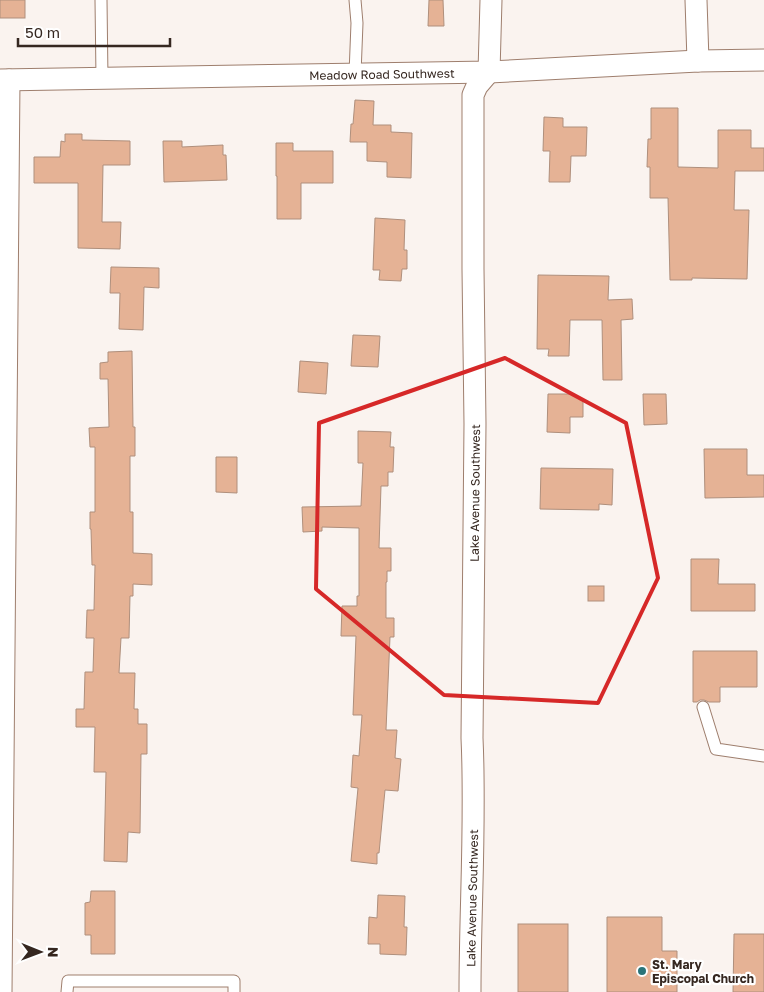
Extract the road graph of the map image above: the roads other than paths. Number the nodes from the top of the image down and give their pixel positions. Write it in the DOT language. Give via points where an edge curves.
graph roads {
  1 [pos="101,0"];
  2 [pos="354,0"];
  3 [pos="491,0"];
  4 [pos="696,0"];
  5 [pos="764,60"];
  6 [pos="698,61"];
  7 [pos="489,72"];
  8 [pos="355,74"];
  9 [pos="102,78"];
  10 [pos="4,80"];
  11 [pos="703,707"];
  12 [pos="764,756"];
  13 [pos="1,992"];
  14 [pos="67,992"];
  15 [pos="234,992"];
  16 [pos="470,992"];
  1 -- 9 [label="lane"];
  2 -- 8 [label="lane" via="357,23"];
  3 -- 7 [label="street"];
  4 -- 6 [label="street"];
  5 -- 6 [label="street, Meadow Road Southwest"];
  6 -- 7 [label="street, Meadow Road Southwest"];
  7 -- 8 [label="street, Meadow Road Southwest"];
  7 -- 16 [label="street, Lake Avenue Southwest" via="476,86 473,95 474,781"];
  8 -- 9 [label="street, Meadow Road Southwest"];
  9 -- 10 [label="street, Meadow Road Southwest"];
  10 -- 13 [label="street"];
  11 -- 12 [label="lane" via="716,749"];
  14 -- 15 [label="lane" via="68,981 234,980"];
}
